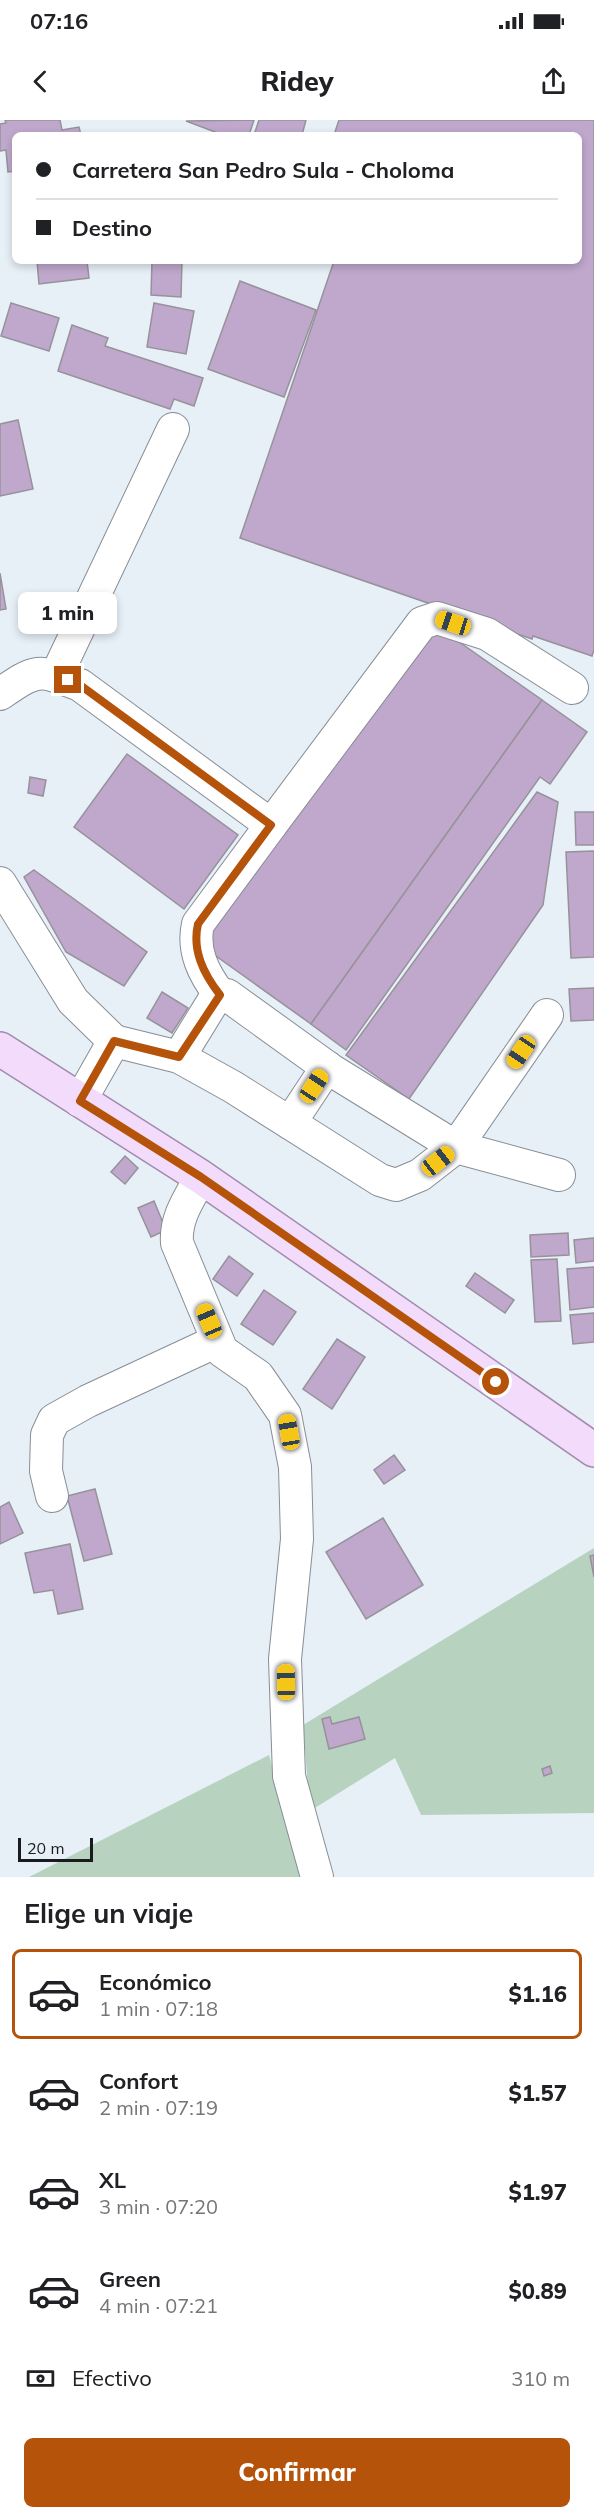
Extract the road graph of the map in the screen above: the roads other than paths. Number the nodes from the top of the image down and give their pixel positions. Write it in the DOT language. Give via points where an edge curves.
graph roads {
  1 [pos="173,429"];
  2 [pos="56,676"];
  3 [pos="572,688"];
  4 [pos="0,694"];
  5 [pos="271,825"];
  6 [pos="0,883"];
  7 [pos="220,995"];
  8 [pos="547,1015"];
  9 [pos="114,1041"];
  10 [pos="0,1049"];
  11 [pos="179,1057"];
  12 [pos="327,1066"];
  13 [pos="80,1101"];
  14 [pos="290,1124"];
  15 [pos="456,1147"];
  16 [pos="559,1174"];
  17 [pos="201,1177"];
  18 [pos="217,1341"];
  19 [pos="594,1450"];
  20 [pos="52,1496"];
  21 [pos="317,1877"];
  1 -- 2 [label="street"];
  2 -- 4 [label="street" via="46,672 24,678"];
  2 -- 5 [label="street" via="80,685"];
  3 -- 5 [label="street" via="487,634 436,618 422,623"];
  5 -- 7 [label="street" via="198,924 194,940 199,957"];
  6 -- 9 [label="street" via="73,1001"];
  7 -- 11 [label="street"];
  7 -- 12 [label="street" via="227,995"];
  8 -- 15 [label="street"];
  9 -- 11 [label="street"];
  9 -- 13 [label="street"];
  10 -- 13 [label="main road"];
  11 -- 14 [label="street"];
  12 -- 14 [label="street"];
  12 -- 15 [label="street"];
  13 -- 17 [label="main road"];
  14 -- 15 [label="street" via="380,1180 396,1185 420,1175"];
  15 -- 16 [label="street"];
  17 -- 18 [label="street" via="180,1215 176,1236"];
  17 -- 19 [label="main road"];
  18 -- 20 [label="street" via="54,1420 47,1435 46,1471"];
  18 -- 21 [label="street" via="222,1351 258,1376 285,1415 295,1467 297,1539 285,1659 289,1776"];
}
